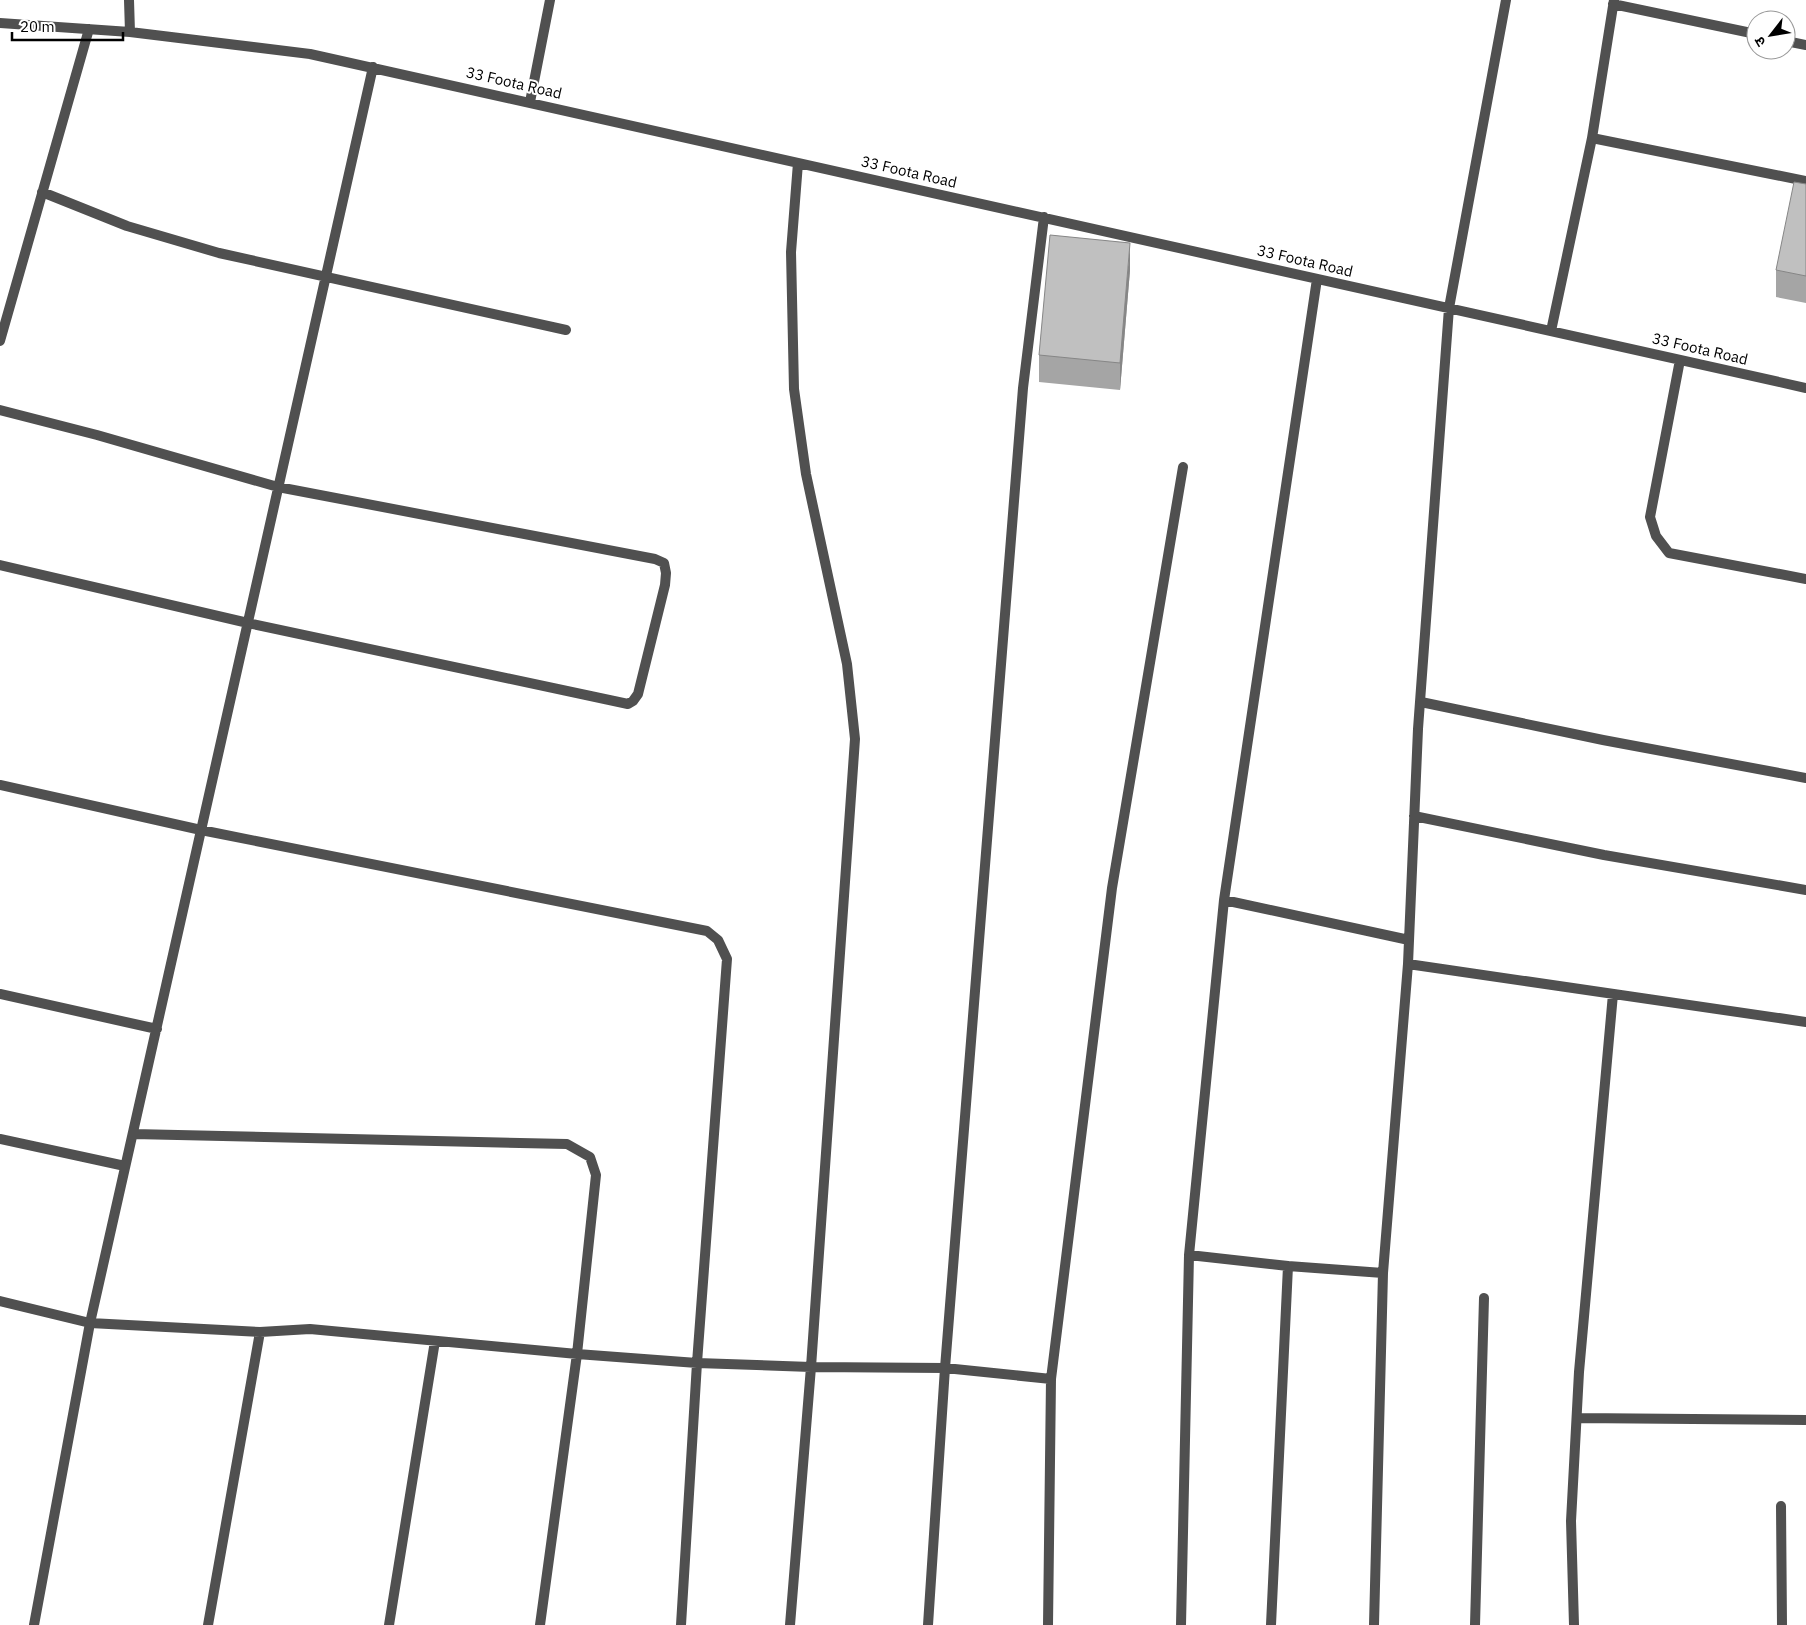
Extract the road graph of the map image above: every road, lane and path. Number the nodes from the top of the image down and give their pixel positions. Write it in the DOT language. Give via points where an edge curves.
graph roads {
  1 [pos="130,0"];
  2 [pos="550,0"];
  3 [pos="1506,0"];
  4 [pos="1613,2"];
  5 [pos="0,23"];
  6 [pos="89,29"];
  7 [pos="130,32"];
  8 [pos="1746,32"];
  9 [pos="373,67"];
  10 [pos="530,102"];
  11 [pos="1592,138"];
  12 [pos="798,163"];
  13 [pos="1806,181"];
  14 [pos="42,192"];
  15 [pos="1044,217"];
  16 [pos="325,278"];
  17 [pos="1317,279"];
  18 [pos="1449,308"];
  19 [pos="566,330"];
  20 [pos="1551,331"];
  21 [pos="0,341"];
  22 [pos="1680,360"];
  23 [pos="1806,388"];
  24 [pos="0,410"];
  25 [pos="1183,467"];
  26 [pos="278,487"];
  27 [pos="0,565"];
  28 [pos="1806,579"];
  29 [pos="248,623"];
  30 [pos="1421,702"];
  31 [pos="1806,778"];
  32 [pos="0,785"];
  33 [pos="1414,816"];
  34 [pos="201,830"];
  35 [pos="1806,890"];
  36 [pos="1224,900"];
  37 [pos="1409,940"];
  38 [pos="1408,964"];
  39 [pos="0,994"];
  40 [pos="1614,994"];
  41 [pos="1806,1022"];
  42 [pos="156,1029"];
  43 [pos="133,1134"];
  44 [pos="0,1140"];
  45 [pos="125,1166"];
  46 [pos="1189,1255"];
  47 [pos="1288,1266"];
  48 [pos="1383,1273"];
  49 [pos="1484,1298"];
  50 [pos="0,1301"];
  51 [pos="90,1323"];
  52 [pos="260,1332"];
  53 [pos="435,1341"];
  54 [pos="577,1354"];
  55 [pos="697,1363"];
  56 [pos="811,1367"];
  57 [pos="945,1368"];
  58 [pos="1051,1379"];
  59 [pos="1577,1418"];
  60 [pos="1806,1420"];
  61 [pos="1781,1506"];
  62 [pos="34,1625"];
  63 [pos="208,1625"];
  64 [pos="389,1625"];
  65 [pos="540,1625"];
  66 [pos="681,1625"];
  67 [pos="790,1625"];
  68 [pos="928,1625"];
  69 [pos="1048,1625"];
  70 [pos="1182,1625"];
  71 [pos="1272,1625"];
  72 [pos="1374,1625"];
  73 [pos="1475,1625"];
  74 [pos="1574,1625"];
  75 [pos="1782,1625"];
  1 -- 7 [label="street"];
  2 -- 10 [label="street"];
  3 -- 18 [label="street"];
  4 -- 8 [label="street"];
  4 -- 11 [label="street"];
  5 -- 6 [label="street, 33 Foota Road"];
  6 -- 7 [label="street, 33 Foota Road"];
  6 -- 14 [label="street"];
  7 -- 9 [label="street, 33 Foota Road" via="310,54"];
  9 -- 10 [label="street, 33 Foota Road"];
  9 -- 16 [label="street"];
  10 -- 12 [label="street, 33 Foota Road"];
  11 -- 13 [label="street"];
  11 -- 20 [label="street"];
  12 -- 15 [label="street, 33 Foota Road"];
  12 -- 56 [label="street" via="791,252 794,389 806,474 847,664 855,739"];
  14 -- 16 [label="street" via="146,231 219,253"];
  14 -- 21 [label="street"];
  15 -- 17 [label="street, 33 Foota Road"];
  15 -- 57 [label="street" via="1023,388"];
  16 -- 19 [label="street"];
  16 -- 26 [label="street"];
  17 -- 18 [label="street, 33 Foota Road"];
  17 -- 36 [label="street"];
  18 -- 20 [label="street, 33 Foota Road"];
  18 -- 30 [label="street"];
  20 -- 22 [label="street, 33 Foota Road"];
  22 -- 23 [label="street, 33 Foota Road"];
  22 -- 28 [label="street" via="1650,517 1656,536 1669,552"];
  24 -- 26 [label="street"];
  25 -- 58 [label="street" via="1112,888"];
  26 -- 29 [label="street"];
  26 -- 29 [label="street" via="655,559 664,563 665,585 638,694 628,704"];
  27 -- 29 [label="street"];
  29 -- 34 [label="street"];
  30 -- 31 [label="street"];
  30 -- 33 [label="street"];
  32 -- 34 [label="street"];
  33 -- 35 [label="street" via="1604,855"];
  33 -- 37 [label="street"];
  34 -- 42 [label="street"];
  34 -- 55 [label="street" via="707,931 718,940 727,959"];
  36 -- 37 [label="street"];
  36 -- 46 [label="street"];
  37 -- 38 [label="street"];
  38 -- 40 [label="street"];
  38 -- 48 [label="street"];
  39 -- 42 [label="street"];
  40 -- 41 [label="street"];
  40 -- 59 [label="street"];
  42 -- 43 [label="street"];
  43 -- 45 [label="street"];
  43 -- 54 [label="street" via="568,1144 590,1157 596,1174"];
  44 -- 45 [label="street"];
  45 -- 51 [label="street"];
  46 -- 47 [label="street"];
  46 -- 70 [label="street"];
  47 -- 48 [label="street"];
  47 -- 71 [label="street"];
  48 -- 72 [label="street"];
  49 -- 73 [label="street"];
  50 -- 51 [label="street"];
  51 -- 52 [label="street"];
  51 -- 62 [label="street"];
  52 -- 53 [label="street" via="310,1329"];
  52 -- 63 [label="street"];
  53 -- 54 [label="street"];
  53 -- 64 [label="street"];
  54 -- 55 [label="street"];
  54 -- 65 [label="street"];
  55 -- 56 [label="street"];
  55 -- 66 [label="street"];
  56 -- 57 [label="street"];
  56 -- 67 [label="street"];
  57 -- 58 [label="street"];
  57 -- 68 [label="street"];
  58 -- 69 [label="street"];
  59 -- 60 [label="street"];
  59 -- 74 [label="street" via="1571,1521"];
  61 -- 75 [label="street"];
}
